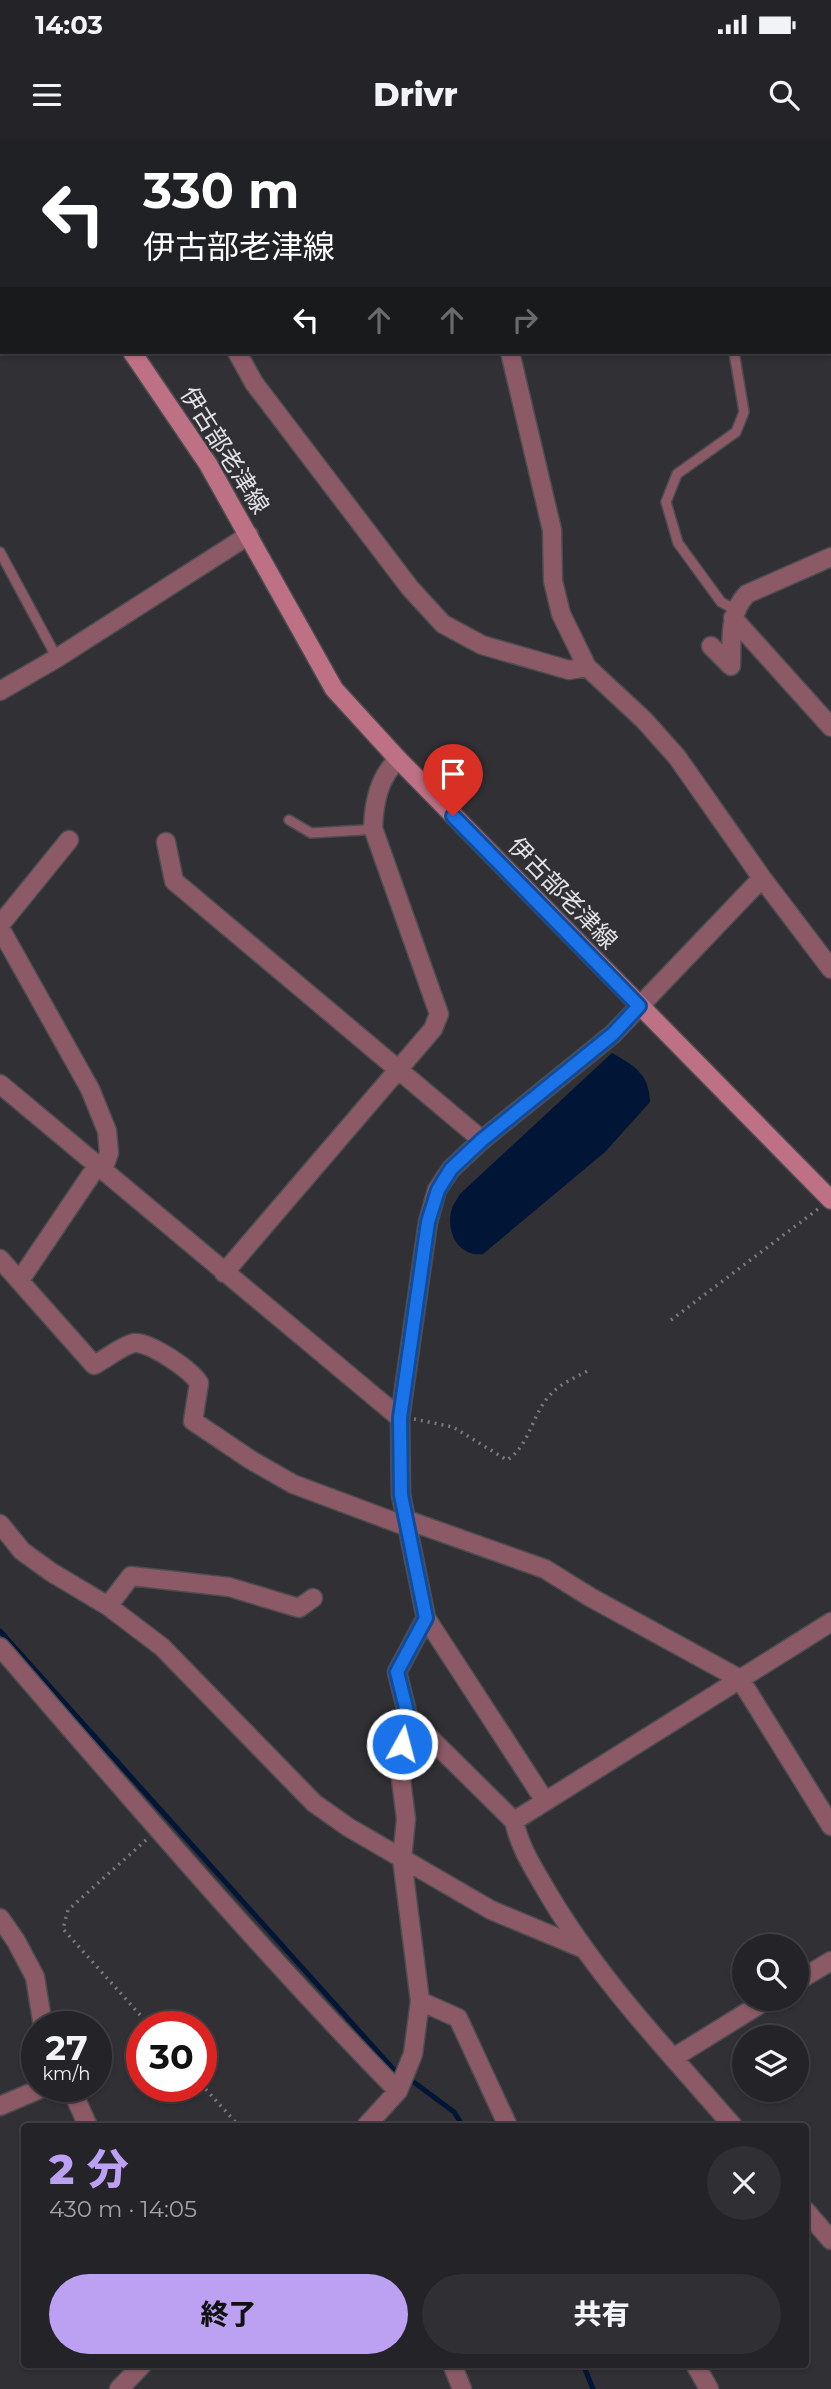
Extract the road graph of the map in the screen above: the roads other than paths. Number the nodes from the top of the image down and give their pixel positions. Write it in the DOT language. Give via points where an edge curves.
graph roads {
  1 [pos="135,354"];
  2 [pos="238,354"];
  3 [pos="510,354"];
  4 [pos="734,354"];
  5 [pos="249,535"];
  6 [pos="0,552"];
  7 [pos="831,557"];
  8 [pos="735,614"];
  9 [pos="711,646"];
  10 [pos="57,658"];
  11 [pos="587,667"];
  12 [pos="0,691"];
  13 [pos="831,727"];
  14 [pos="398,759"];
  15 [pos="289,820"];
  16 [pos="373,828"];
  17 [pos="69,840"];
  18 [pos="166,842"];
  19 [pos="762,878"];
  20 [pos="0,926"];
  21 [pos="831,969"];
  22 [pos="639,1006"];
  23 [pos="397,1070"];
  24 [pos="0,1084"];
  25 [pos="482,1140"];
  26 [pos="100,1168"];
  27 [pos="826,1204"];
  28 [pos="0,1259"];
  29 [pos="224,1273"];
  30 [pos="20,1280"];
  31 [pos="400,1418"];
  32 [pos="408,1523"];
  33 [pos="0,1524"];
  34 [pos="313,1598"];
  35 [pos="108,1606"];
  36 [pos="426,1618"];
  37 [pos="831,1622"];
  38 [pos="0,1647"];
  39 [pos="740,1679"];
  40 [pos="405,1725"];
  41 [pos="545,1801"];
  42 [pos="514,1821"];
  43 [pos="831,1826"];
  44 [pos="402,1858"];
  45 [pos="0,1918"];
  46 [pos="582,1948"];
  47 [pos="831,1961"];
  48 [pos="809,1974"];
  49 [pos="420,2001"];
  50 [pos="41,2011"];
  51 [pos="749,2011"];
  52 [pos="674,2057"];
  53 [pos="397,2091"];
  54 [pos="21,2097"];
  55 [pos="77,2102"];
  56 [pos="0,2106"];
  57 [pos="87,2123"];
  58 [pos="369,2123"];
  59 [pos="507,2123"];
  60 [pos="730,2123"];
  61 [pos="809,2215"];
  62 [pos="831,2240"];
  63 [pos="138,2368"];
  64 [pos="454,2368"];
  65 [pos="697,2368"];
  66 [pos="118,2389"];
  67 [pos="462,2389"];
  68 [pos="709,2389"];
  1 -- 5 [label="main road, 伊古部老津線"];
  2 -- 11 [label="street" via="254,383 443,624 482,645 569,670"];
  3 -- 11 [label="street" via="552,530 553,581 561,614"];
  4 -- 8 [label="lane" via="744,412 736,432 677,474 666,502 678,543"];
  5 -- 10 [label="street"];
  5 -- 14 [label="main road, 伊古部老津線" via="334,689"];
  6 -- 10 [label="lane"];
  7 -- 8 [label="street" via="747,594"];
  8 -- 9 [label="street" via="731,666"];
  8 -- 13 [label="street"];
  10 -- 12 [label="street"];
  11 -- 19 [label="street" via="677,757"];
  14 -- 16 [label="street" via="386,771 374,803"];
  14 -- 22 [label="main road, 伊古部老津線"];
  15 -- 16 [label="lane" via="311,833"];
  16 -- 23 [label="street" via="439,1014 433,1028"];
  17 -- 20 [label="street"];
  18 -- 23 [label="street" via="174,881"];
  19 -- 21 [label="street"];
  19 -- 22 [label="street"];
  20 -- 26 [label="street" via="90,1089 107,1131 109,1153"];
  22 -- 25 [label="street" via="613,1034"];
  22 -- 27 [label="main road, 伊古部老津線"];
  23 -- 25 [label="street"];
  23 -- 29 [label="street"];
  24 -- 26 [label="street"];
  25 -- 31 [label="street" via="451,1169 438,1190 428,1222"];
  26 -- 29 [label="street"];
  26 -- 30 [label="street"];
  28 -- 30 [label="street"];
  29 -- 31 [label="street"];
  30 -- 32 [label="street" via="94,1365 132,1343 143,1343 192,1372 200,1383 193,1421 293,1484"];
  31 -- 32 [label="street" via="401,1495"];
  32 -- 36 [label="street"];
  32 -- 39 [label="street" via="545,1569"];
  33 -- 35 [label="street" via="22,1551"];
  34 -- 35 [label="street" via="299,1608 229,1587 131,1576"];
  35 -- 44 [label="street" via="162,1647 314,1802"];
  36 -- 40 [label="street" via="397,1672 407,1712"];
  36 -- 41 [label="street"];
  37 -- 39 [label="street"];
  38 -- 53 [label="street"];
  39 -- 41 [label="street"];
  39 -- 43 [label="street"];
  40 -- 42 [label="street" via="430,1738"];
  40 -- 44 [label="street" via="399,1763 406,1819"];
  41 -- 42 [label="street"];
  42 -- 46 [label="street" via="518,1840"];
  44 -- 46 [label="street" via="491,1910"];
  44 -- 49 [label="street"];
  45 -- 50 [label="street" via="35,1977"];
  46 -- 52 [label="street"];
  47 -- 48 [label="street"];
  49 -- 53 [label="street" via="413,2054"];
  49 -- 59 [label="street" via="458,2018"];
  51 -- 52 [label="street"];
  52 -- 60 [label="street"];
  53 -- 58 [label="street"];
  54 -- 56 [label="street"];
  55 -- 57 [label="street"];
  61 -- 62 [label="street"];
  63 -- 66 [label="street"];
  64 -- 67 [label="street"];
  65 -- 68 [label="street"];
}
